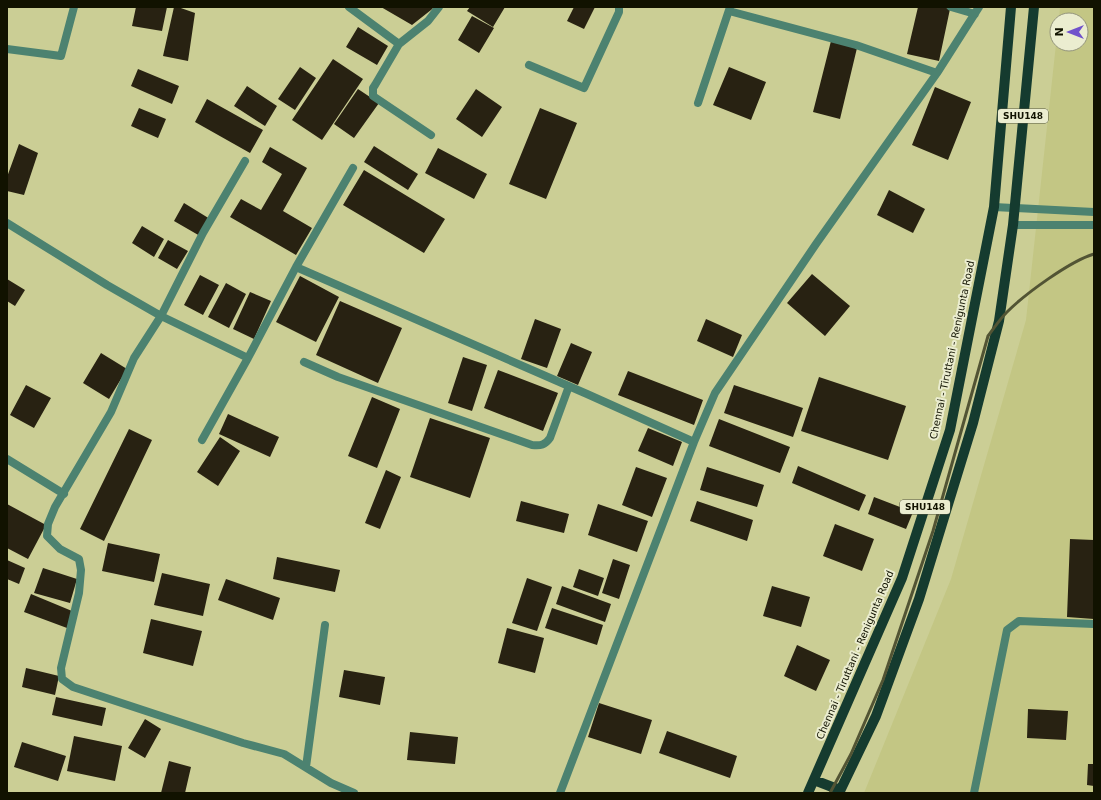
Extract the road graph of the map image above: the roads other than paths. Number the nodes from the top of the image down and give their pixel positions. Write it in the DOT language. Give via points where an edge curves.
graph roads {
  1 [pos="74,7"];
  2 [pos="349,7"];
  3 [pos="439,7"];
  4 [pos="618,7"];
  5 [pos="951,7"];
  6 [pos="1011,7"];
  7 [pos="1034,7"];
  8 [pos="730,9"];
  9 [pos="977,10"];
  10 [pos="399,44"];
  11 [pos="7,49"];
  12 [pos="529,65"];
  13 [pos="937,74"];
  14 [pos="698,103"];
  15 [pos="431,135"];
  16 [pos="245,161"];
  17 [pos="353,168"];
  18 [pos="994,207"];
  19 [pos="1014,208"];
  20 [pos="1094,212"];
  21 [pos="7,223"];
  22 [pos="1013,225"];
  23 [pos="1094,225"];
  24 [pos="296,267"];
  25 [pos="161,316"];
  26 [pos="248,358"];
  27 [pos="304,362"];
  28 [pos="569,386"];
  29 [pos="202,440"];
  30 [pos="694,442"];
  31 [pos="7,459"];
  32 [pos="64,494"];
  33 [pos="1094,624"];
  34 [pos="325,625"];
  35 [pos="306,768"];
  36 [pos="814,780"];
  37 [pos="840,792"];
  38 [pos="354,793"];
  39 [pos="560,793"];
  40 [pos="808,793"];
  41 [pos="974,793"];
  1 -- 11 [label="street" via="61,56"];
  2 -- 10 [label="street"];
  3 -- 10 [label="street" via="428,21"];
  4 -- 12 [label="street" via="619,12 584,88"];
  5 -- 9 [label="street"];
  6 -- 18 [label="main road, Chennai - Tiruttani - Renigunta Road / SHU148"];
  7 -- 19 [label="main road, SHU148"];
  8 -- 13 [label="street" via="856,45"];
  8 -- 14 [label="street"];
  9 -- 13 [label="street"];
  10 -- 15 [label="street" via="373,88 373,96"];
  13 -- 30 [label="street" via="816,244 715,393"];
  16 -- 25 [label="street" via="203,233"];
  17 -- 24 [label="street"];
  18 -- 19 [label="street"];
  18 -- 36 [label="main road, Chennai - Tiruttani - Renigunta Road / SHU148" via="950,430 902,578"];
  19 -- 20 [label="street"];
  19 -- 22 [label="main road, SHU148"];
  21 -- 25 [label="street"];
  22 -- 23 [label="street"];
  22 -- 37 [label="main road, SHU148" via="999,321 971,431 919,599 876,716"];
  24 -- 26 [label="street"];
  24 -- 28 [label="street"];
  25 -- 26 [label="street"];
  25 -- 32 [label="street" via="134,358 112,412"];
  26 -- 29 [label="street"];
  27 -- 28 [label="street" via="338,377 539,446 546,444 550,438"];
  28 -- 30 [label="street"];
  30 -- 39 [label="street"];
  31 -- 32 [label="street"];
  32 -- 35 [label="street" via="48,524 47,536 60,549 79,560 81,570 79,592 61,668 62,679 73,687 243,744 284,754"];
  33 -- 41 [label="street" via="1019,621 1006,630"];
  34 -- 35 [label="street"];
  35 -- 38 [label="street"];
  36 -- 37 [label="main road"];
  36 -- 40 [label="main road, Chennai - Tiruttani - Renigunta Road / SHU148"];
}
